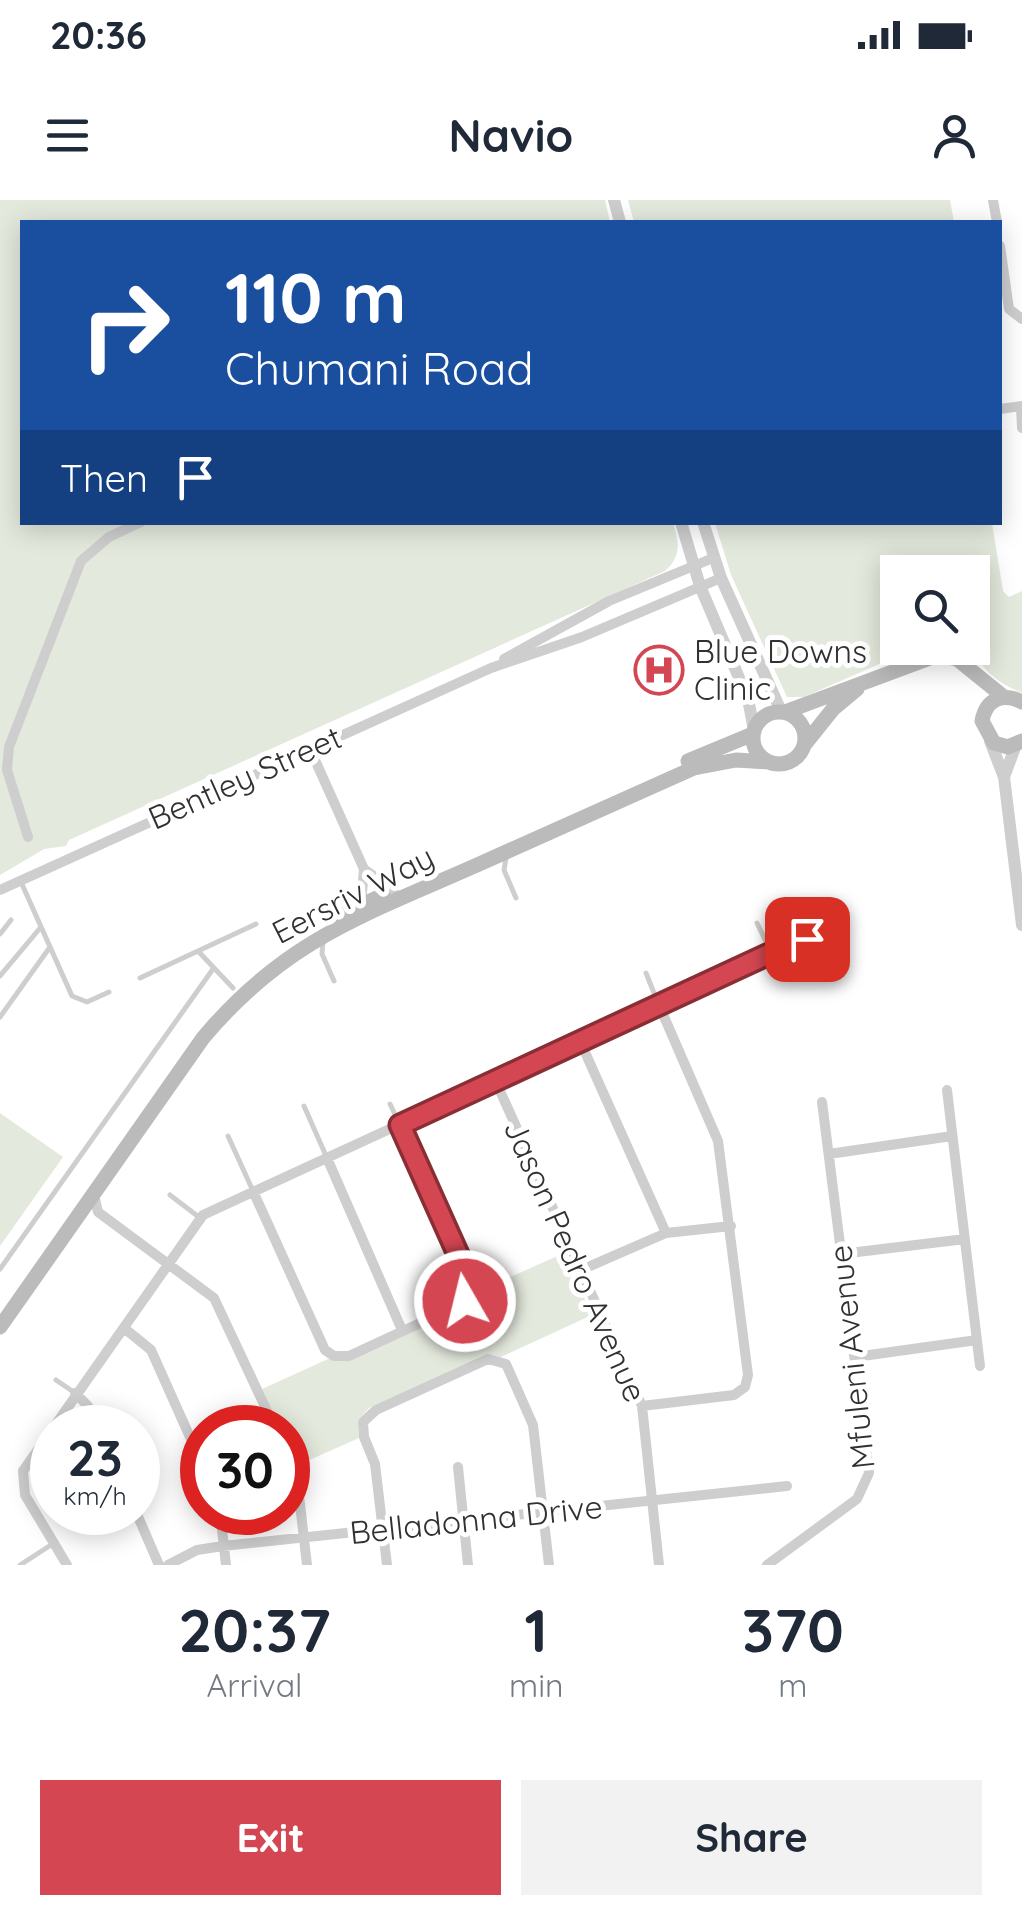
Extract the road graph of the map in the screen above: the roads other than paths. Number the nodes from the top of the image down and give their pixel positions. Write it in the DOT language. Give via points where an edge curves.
graph roads {
  1 [pos="1002,260"];
  2 [pos="1022,319"];
  3 [pos="1021,406"];
  4 [pos="1022,428"];
  5 [pos="135,525"];
  6 [pos="681,525"];
  7 [pos="705,525"];
  8 [pos="713,558"];
  9 [pos="693,565"];
  10 [pos="721,578"];
  11 [pos="700,586"];
  12 [pos="574,620"];
  13 [pos="582,638"];
  14 [pos="491,668"];
  15 [pos="968,668"];
  16 [pos="860,687"];
  17 [pos="1004,696"];
  18 [pos="1022,702"];
  19 [pos="783,711"];
  20 [pos="983,713"];
  21 [pos="753,732"];
  22 [pos="990,741"];
  23 [pos="1019,743"];
  24 [pos="805,744"];
  25 [pos="310,749"];
  26 [pos="768,762"];
  27 [pos="1004,778"];
  28 [pos="28,836"];
  29 [pos="508,851"];
  30 [pos="481,863"];
  31 [pos="364,869"];
  32 [pos="504,870"];
  33 [pos="20,880"];
  34 [pos="0,890"];
  35 [pos="394,890"];
  36 [pos="516,898"];
  37 [pos="360,905"];
  38 [pos="11,920"];
  39 [pos="757,923"];
  40 [pos="256,924"];
  41 [pos="1022,925"];
  42 [pos="41,927"];
  43 [pos="0,934"];
  44 [pos="325,934"];
  45 [pos="50,947"];
  46 [pos="299,948"];
  47 [pos="198,952"];
  48 [pos="791,952"];
  49 [pos="771,953"];
  50 [pos="322,954"];
  51 [pos="213,969"];
  52 [pos="646,973"];
  53 [pos="0,976"];
  54 [pos="140,978"];
  55 [pos="334,981"];
  56 [pos="233,988"];
  57 [pos="110,992"];
  58 [pos="659,1005"];
  59 [pos="0,1017"];
  60 [pos="580,1042"];
  61 [pos="496,1082"];
  62 [pos="946,1090"];
  63 [pos="822,1102"];
  64 [pos="390,1104"];
  65 [pos="304,1106"];
  66 [pos="400,1125"];
  67 [pos="228,1136"];
  68 [pos="952,1136"];
  69 [pos="828,1154"];
  70 [pos="326,1158"];
  71 [pos="252,1191"];
  72 [pos="94,1194"];
  73 [pos="170,1196"];
  74 [pos="98,1212"];
  75 [pos="76,1217"];
  76 [pos="200,1218"];
  77 [pos="730,1226"];
  78 [pos="666,1234"];
  79 [pos="965,1239"];
  80 [pos="842,1254"];
  81 [pos="168,1262"];
  82 [pos="0,1269"];
  83 [pos="581,1270"];
  84 [pos="0,1311"];
  85 [pos="0,1327"];
  86 [pos="124,1328"];
  87 [pos="402,1330"];
  88 [pos="977,1340"];
  89 [pos="854,1357"];
  90 [pos="980,1366"];
  91 [pos="56,1380"];
  92 [pos="75,1393"];
  93 [pos="87,1405"];
  94 [pos="263,1405"];
  95 [pos="642,1406"];
  96 [pos="180,1415"];
  97 [pos="458,1467"];
  98 [pos="787,1486"];
  99 [pos="651,1502"];
  100 [pos="543,1512"];
  101 [pos="463,1521"];
  102 [pos="384,1529"];
  103 [pos="146,1535"];
  104 [pos="223,1535"];
  105 [pos="304,1535"];
  106 [pos="304,1538"];
  107 [pos="54,1543"];
  108 [pos="224,1546"];
  109 [pos="20,1565"];
  110 [pos="67,1565"];
  111 [pos="159,1565"];
  112 [pos="168,1565"];
  113 [pos="226,1565"];
  114 [pos="306,1565"];
  115 [pos="387,1565"];
  116 [pos="468,1565"];
  117 [pos="549,1565"];
  118 [pos="659,1565"];
  119 [pos="767,1565"];
  1 -- 2 [label="street" via="1009,309"];
  3 -- 4 [label="street"];
  5 -- 28 [label="street" via="81,561 9,748 7,770"];
  6 -- 9 [label="street"];
  7 -- 8 [label="street"];
  8 -- 9 [label="street, Bentley Street"];
  8 -- 10 [label="street"];
  9 -- 11 [label="street"];
  9 -- 12 [label="street, Bentley Street"];
  10 -- 11 [label="street, Bentley Street"];
  10 -- 19 [label="street"];
  11 -- 13 [label="street, Bentley Street"];
  11 -- 21 [label="street" via="748,699"];
  12 -- 13 [label="street"];
  12 -- 14 [label="street, Bentley Street"];
  13 -- 14 [label="street, Bentley Street"];
  14 -- 25 [label="street, Bentley Street"];
  15 -- 16 [label="main road" via="938,655"];
  15 -- 17 [label="main road"];
  15 -- 20 [label="main road"];
  16 -- 19 [label="main road"];
  16 -- 24 [label="main road"];
  17 -- 18 [label="main road"];
  17 -- 20 [label="main road"];
  19 -- 21 [label="main road" via="766,714"];
  19 -- 24 [label="main road" via="802,724"];
  20 -- 22 [label="main road"];
  21 -- 26 [label="main road" via="757,752"];
  21 -- 35 [label="main road, Eersriv Way"];
  22 -- 23 [label="main road"];
  22 -- 27 [label="street"];
  23 -- 27 [label="street"];
  24 -- 26 [label="main road" via="788,763"];
  25 -- 31 [label="street"];
  25 -- 33 [label="street, Bentley Street"];
  26 -- 29 [label="main road, Eersriv Way" via="694,768"];
  27 -- 41 [label="street"];
  29 -- 30 [label="main road, Eersriv Way"];
  29 -- 32 [label="lane"];
  30 -- 32 [label="lane"];
  30 -- 44 [label="main road, Eersriv Way"];
  31 -- 35 [label="street"];
  31 -- 37 [label="street"];
  32 -- 36 [label="lane"];
  33 -- 34 [label="street, Bentley Street"];
  33 -- 42 [label="lane"];
  35 -- 37 [label="main road, Eersriv Way"];
  37 -- 56 [label="main road, Eersriv Way" via="293,941"];
  38 -- 43 [label="lane"];
  39 -- 49 [label="lane"];
  40 -- 47 [label="lane"];
  42 -- 45 [label="lane"];
  42 -- 53 [label="lane"];
  44 -- 46 [label="main road, Eersriv Way"];
  44 -- 50 [label="lane"];
  45 -- 57 [label="lane" via="75,1000"];
  45 -- 59 [label="lane"];
  46 -- 50 [label="lane"];
  46 -- 72 [label="main road, Eersriv Way" via="240,994 203,1038"];
  47 -- 51 [label="lane"];
  47 -- 54 [label="lane"];
  48 -- 49 [label="street"];
  49 -- 58 [label="street"];
  50 -- 55 [label="lane"];
  51 -- 56 [label="lane"];
  51 -- 82 [label="lane"];
  52 -- 58 [label="lane"];
  56 -- 84 [label="main road, Eersriv Way"];
  58 -- 60 [label="street"];
  58 -- 77 [label="street" via="715,1128"];
  60 -- 61 [label="street"];
  60 -- 78 [label="street"];
  61 -- 66 [label="street"];
  61 -- 83 [label="street, Jason Pedro Avenue"];
  62 -- 68 [label="street"];
  63 -- 69 [label="street, Mfuleni Avenue"];
  64 -- 66 [label="lane"];
  65 -- 70 [label="lane"];
  66 -- 70 [label="street"];
  66 -- 87 [label="street" via="471,1287 458,1305"];
  67 -- 71 [label="lane"];
  68 -- 69 [label="street"];
  68 -- 79 [label="street"];
  69 -- 80 [label="street, Mfuleni Avenue"];
  70 -- 71 [label="street"];
  70 -- 87 [label="street"];
  71 -- 76 [label="street"];
  71 -- 87 [label="street" via="328,1353 349,1356"];
  72 -- 74 [label="street"];
  72 -- 75 [label="main road, Eersriv Way"];
  73 -- 76 [label="lane"];
  74 -- 75 [label="street"];
  74 -- 81 [label="street"];
  75 -- 85 [label="main road, Eersriv Way"];
  76 -- 81 [label="street"];
  77 -- 78 [label="street"];
  77 -- 95 [label="street" via="748,1382 734,1395"];
  78 -- 83 [label="street"];
  79 -- 80 [label="street"];
  79 -- 88 [label="street"];
  80 -- 89 [label="street, Mfuleni Avenue"];
  81 -- 86 [label="street"];
  81 -- 94 [label="street" via="214,1298"];
  83 -- 95 [label="street, Jason Pedro Avenue"];
  86 -- 92 [label="street"];
  86 -- 96 [label="street" via="151,1350"];
  88 -- 89 [label="street"];
  88 -- 90 [label="street"];
  89 -- 119 [label="street, Mfuleni Avenue" via="869,1464 865,1488"];
  91 -- 92 [label="lane"];
  92 -- 93 [label="street"];
  92 -- 107 [label="street" via="22,1480"];
  95 -- 99 [label="street, Jason Pedro Avenue"];
  97 -- 101 [label="street"];
  98 -- 99 [label="street, Belladonna Drive"];
  99 -- 100 [label="street, Belladonna Drive"];
  99 -- 118 [label="street, Jason Pedro Avenue"];
  100 -- 101 [label="street, Belladonna Drive"];
  100 -- 102 [label="street" via="533,1424 506,1364 488,1360 376,1410 364,1422"];
  100 -- 117 [label="street"];
  101 -- 102 [label="street, Belladonna Drive"];
  101 -- 116 [label="street"];
  102 -- 106 [label="street, Belladonna Drive"];
  102 -- 115 [label="street"];
  103 -- 111 [label="street"];
  104 -- 108 [label="street"];
  105 -- 106 [label="street"];
  106 -- 108 [label="street, Belladonna Drive"];
  106 -- 114 [label="street"];
  107 -- 109 [label="lane"];
  107 -- 110 [label="street"];
  108 -- 112 [label="street, Belladonna Drive" via="196,1550"];
  108 -- 113 [label="street"];
}
